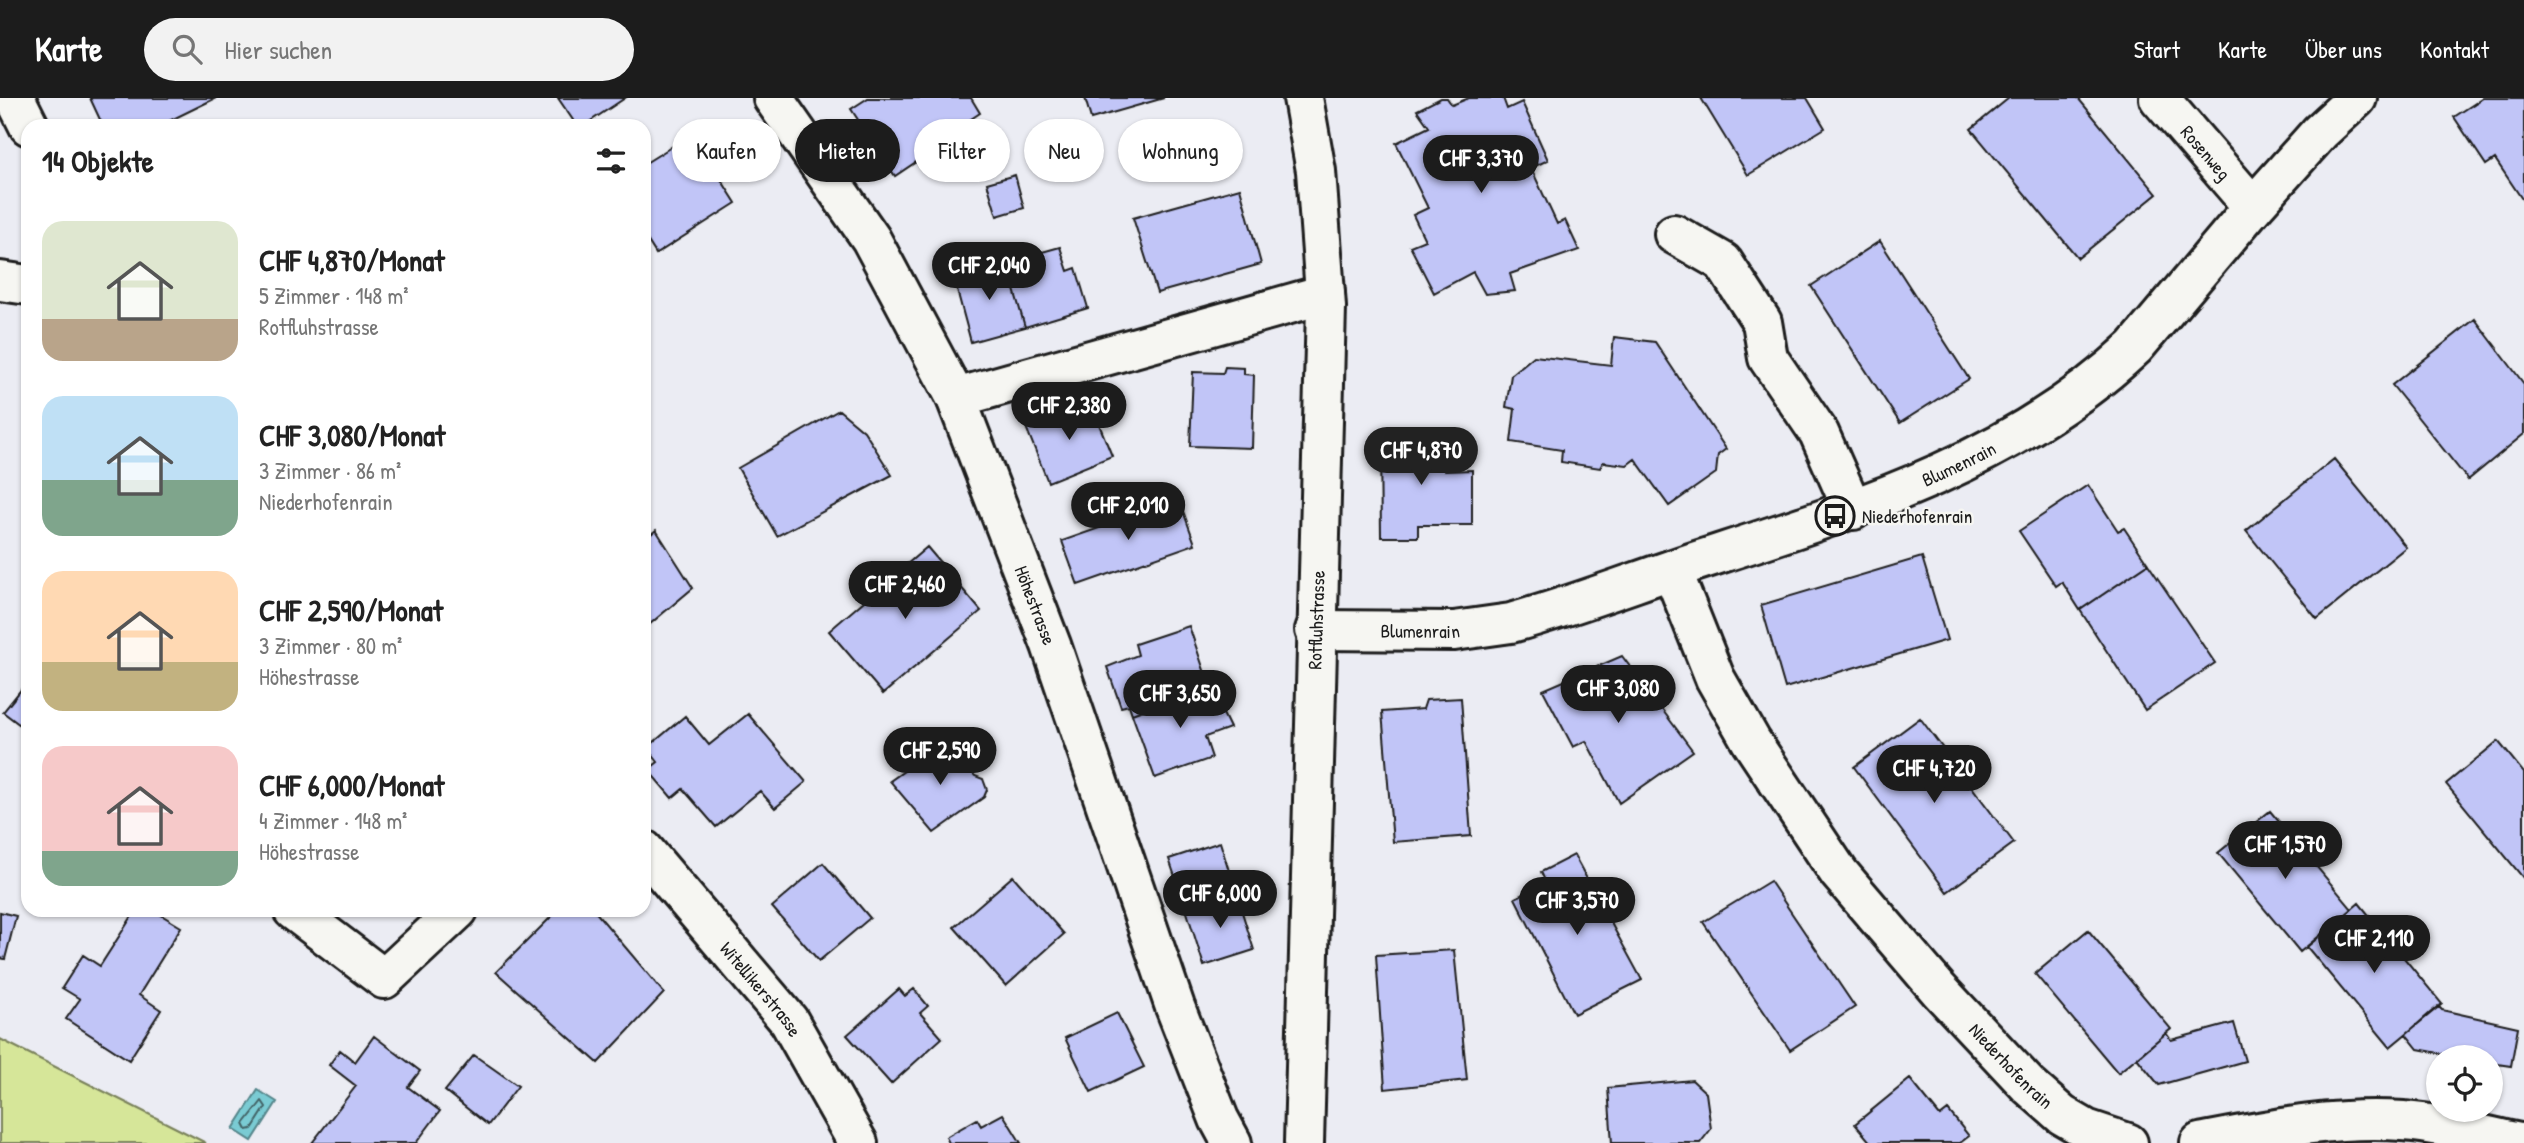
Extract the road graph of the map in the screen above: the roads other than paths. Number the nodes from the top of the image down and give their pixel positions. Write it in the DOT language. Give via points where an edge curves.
graph roads {
  1 [pos="15,98"];
  2 [pos="773,98"];
  3 [pos="1303,98"];
  4 [pos="2159,98"];
  5 [pos="2357,98"];
  6 [pos="26,119"];
  7 [pos="2253,207"];
  8 [pos="1674,234"];
  9 [pos="0,281"];
  10 [pos="21,284"];
  11 [pos="1325,294"];
  12 [pos="956,398"];
  13 [pos="1853,510"];
  14 [pos="1672,570"];
  15 [pos="1315,630"];
  16 [pos="651,857"];
  17 [pos="302,917"];
  18 [pos="450,917"];
  19 [pos="858,1143"];
  20 [pos="1232,1143"];
  21 [pos="1304,1143"];
  22 [pos="2128,1143"];
  23 [pos="2200,1143"];
  24 [pos="2520,1143"];
  1 -- 6 [label="street"];
  2 -- 12 [label="street, Höhestrasse" via="871,239"];
  3 -- 11 [label="street, Rotfluhstrasse" via="1316,171"];
  4 -- 7 [label="street, Rosenweg"];
  5 -- 7 [label="street, Blumenrain"];
  7 -- 13 [label="street, Blumenrain" via="2135,347 2087,387 1964,464"];
  8 -- 13 [label="street" via="1723,262 1762,322 1768,358 1819,433"];
  9 -- 10 [label="street"];
  11 -- 12 [label="street"];
  11 -- 15 [label="street, Rotfluhstrasse"];
  12 -- 20 [label="street, Höhestrasse" via="1051,645 1175,1007"];
  13 -- 14 [label="street, Blumenrain"];
  14 -- 15 [label="street, Blumenrain" via="1537,616 1485,628"];
  14 -- 22 [label="street, Niederhofenrain" via="1715,678 1839,873 2029,1086 2078,1125"];
  15 -- 21 [label="street, Rotfluhstrasse"];
  16 -- 19 [label="street, Witellikerstrasse" via="789,1021"];
  17 -- 18 [label="street" via="384,979"];
  23 -- 24 [label="street" via="2312,1123 2368,1119 2442,1126"];
}
